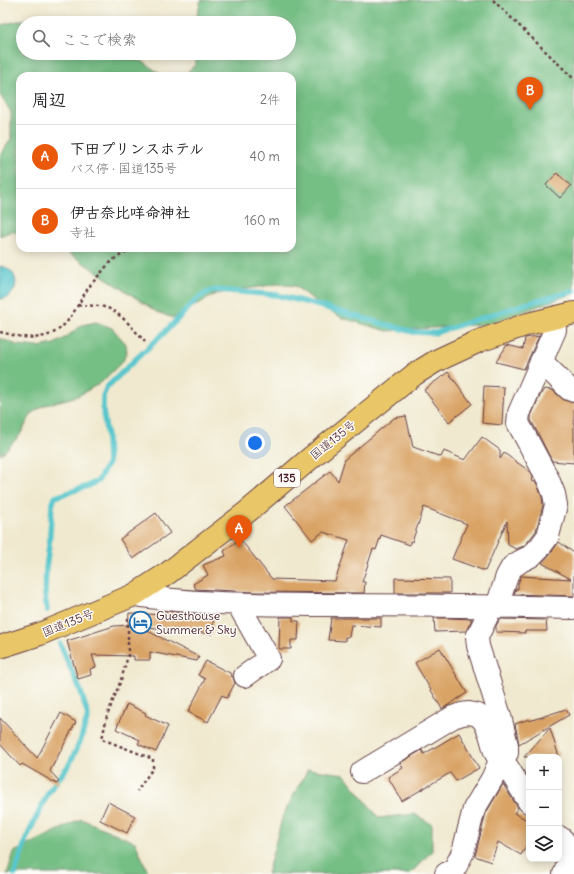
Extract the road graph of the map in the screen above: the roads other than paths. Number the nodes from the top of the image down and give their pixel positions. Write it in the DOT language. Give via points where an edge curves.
graph roads {
  1 [pos="564,316"];
  2 [pos="541,361"];
  3 [pos="574,391"];
  4 [pos="129,598"];
  5 [pos="238,604"];
  6 [pos="495,606"];
  7 [pos="574,608"];
  8 [pos="0,647"];
  9 [pos="245,676"];
  10 [pos="504,764"];
  11 [pos="362,772"];
  12 [pos="526,797"];
  13 [pos="562,838"];
  14 [pos="446,874"];
  15 [pos="564,874"];
  1 -- 2 [label="street"];
  1 -- 4 [label="highway, 国道135号 / 135" via="528,324 479,341 415,374 247,512 168,573"];
  2 -- 3 [label="street" via="569,390"];
  2 -- 6 [label="street" via="519,413 518,423 548,479 556,506 548,536 531,556 512,567"];
  4 -- 5 [label="street"];
  4 -- 8 [label="highway, 国道135号 / 135" via="40,634"];
  5 -- 6 [label="street"];
  5 -- 9 [label="street" via="269,659"];
  6 -- 7 [label="street"];
  6 -- 10 [label="street" via="477,638 507,745"];
  10 -- 11 [label="street" via="495,752 484,721 478,715 469,713 453,717"];
  10 -- 12 [label="street"];
  10 -- 14 [label="street" via="474,809 463,852 455,868"];
  13 -- 15 [label="street" via="568,850"];
}
